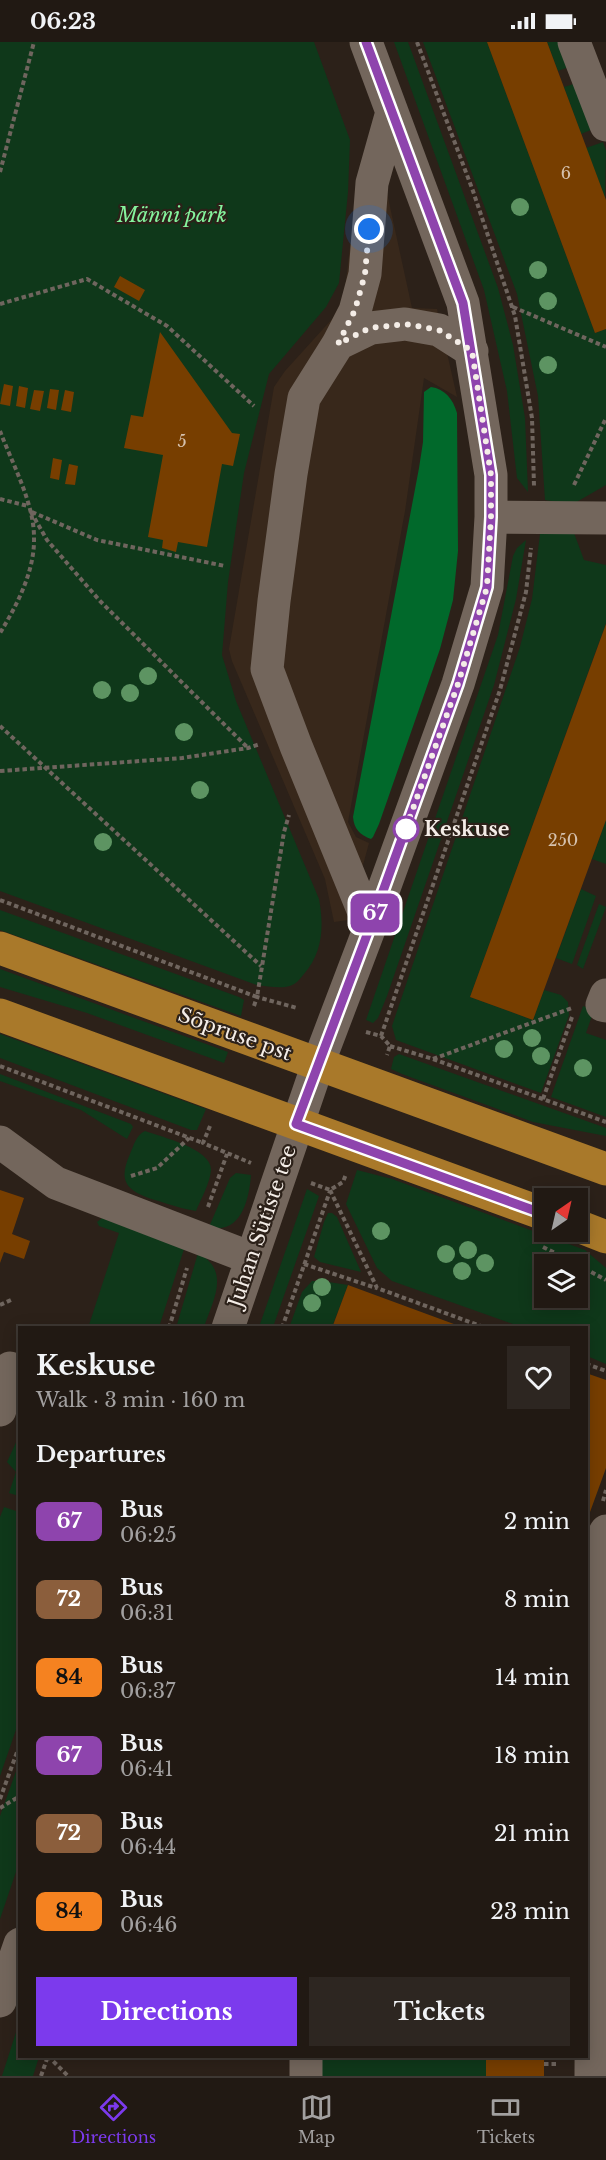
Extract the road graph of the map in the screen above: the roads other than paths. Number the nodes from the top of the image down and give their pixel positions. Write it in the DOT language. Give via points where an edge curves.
graph roads {
  1 [pos="366,42"];
  2 [pos="574,42"];
  3 [pos="392,112"];
  4 [pos="606,125"];
  5 [pos="338,344"];
  6 [pos="472,351"];
  7 [pos="491,517"];
  8 [pos="606,518"];
  9 [pos="370,927"];
  10 [pos="0,948"];
  11 [pos="606,995"];
  12 [pos="606,1006"];
  13 [pos="0,1015"];
  14 [pos="318,1064"];
  15 [pos="296,1124"];
  16 [pos="0,1142"];
  17 [pos="606,1169"];
  18 [pos="534,1210"];
  19 [pos="588,1230"];
  20 [pos="606,1236"];
  21 [pos="251,1258"];
  22 [pos="229,1326"];
  23 [pos="10,1369"];
  24 [pos="0,1410"];
  25 [pos="594,1548"];
  26 [pos="18,1950"];
  27 [pos="0,2001"];
  28 [pos="306,2058"];
  29 [pos="306,2076"];
  30 [pos="591,2076"];
  1 -- 3 [label="street"];
  2 -- 4 [label="street"];
  3 -- 5 [label="street" via="372,183 365,274 355,310"];
  3 -- 6 [label="street" via="463,303"];
  5 -- 6 [label="street" via="370,328 405,324 439,330"];
  5 -- 9 [label="street" via="304,398 267,669"];
  6 -- 7 [label="street" via="491,475"];
  7 -- 8 [label="street"];
  7 -- 9 [label="street" via="487,587 458,684"];
  9 -- 14 [label="street"];
  10 -- 14 [label="main road, Sõpruse pst"];
  11 -- 12 [label="street" via="602,1005"];
  13 -- 15 [label="main road"];
  14 -- 15 [label="street, Juhan Sütiste tee"];
  14 -- 17 [label="main road, Sõpruse pst"];
  15 -- 18 [label="main road"];
  15 -- 21 [label="street, Juhan Sütiste tee"];
  16 -- 21 [label="street" via="56,1183"];
  19 -- 20 [label="main road"];
  21 -- 22 [label="street, Juhan Sütiste tee"];
  23 -- 24 [label="street"];
  25 -- 30 [label="street"];
  26 -- 27 [label="street"];
  28 -- 29 [label="street"];
}
